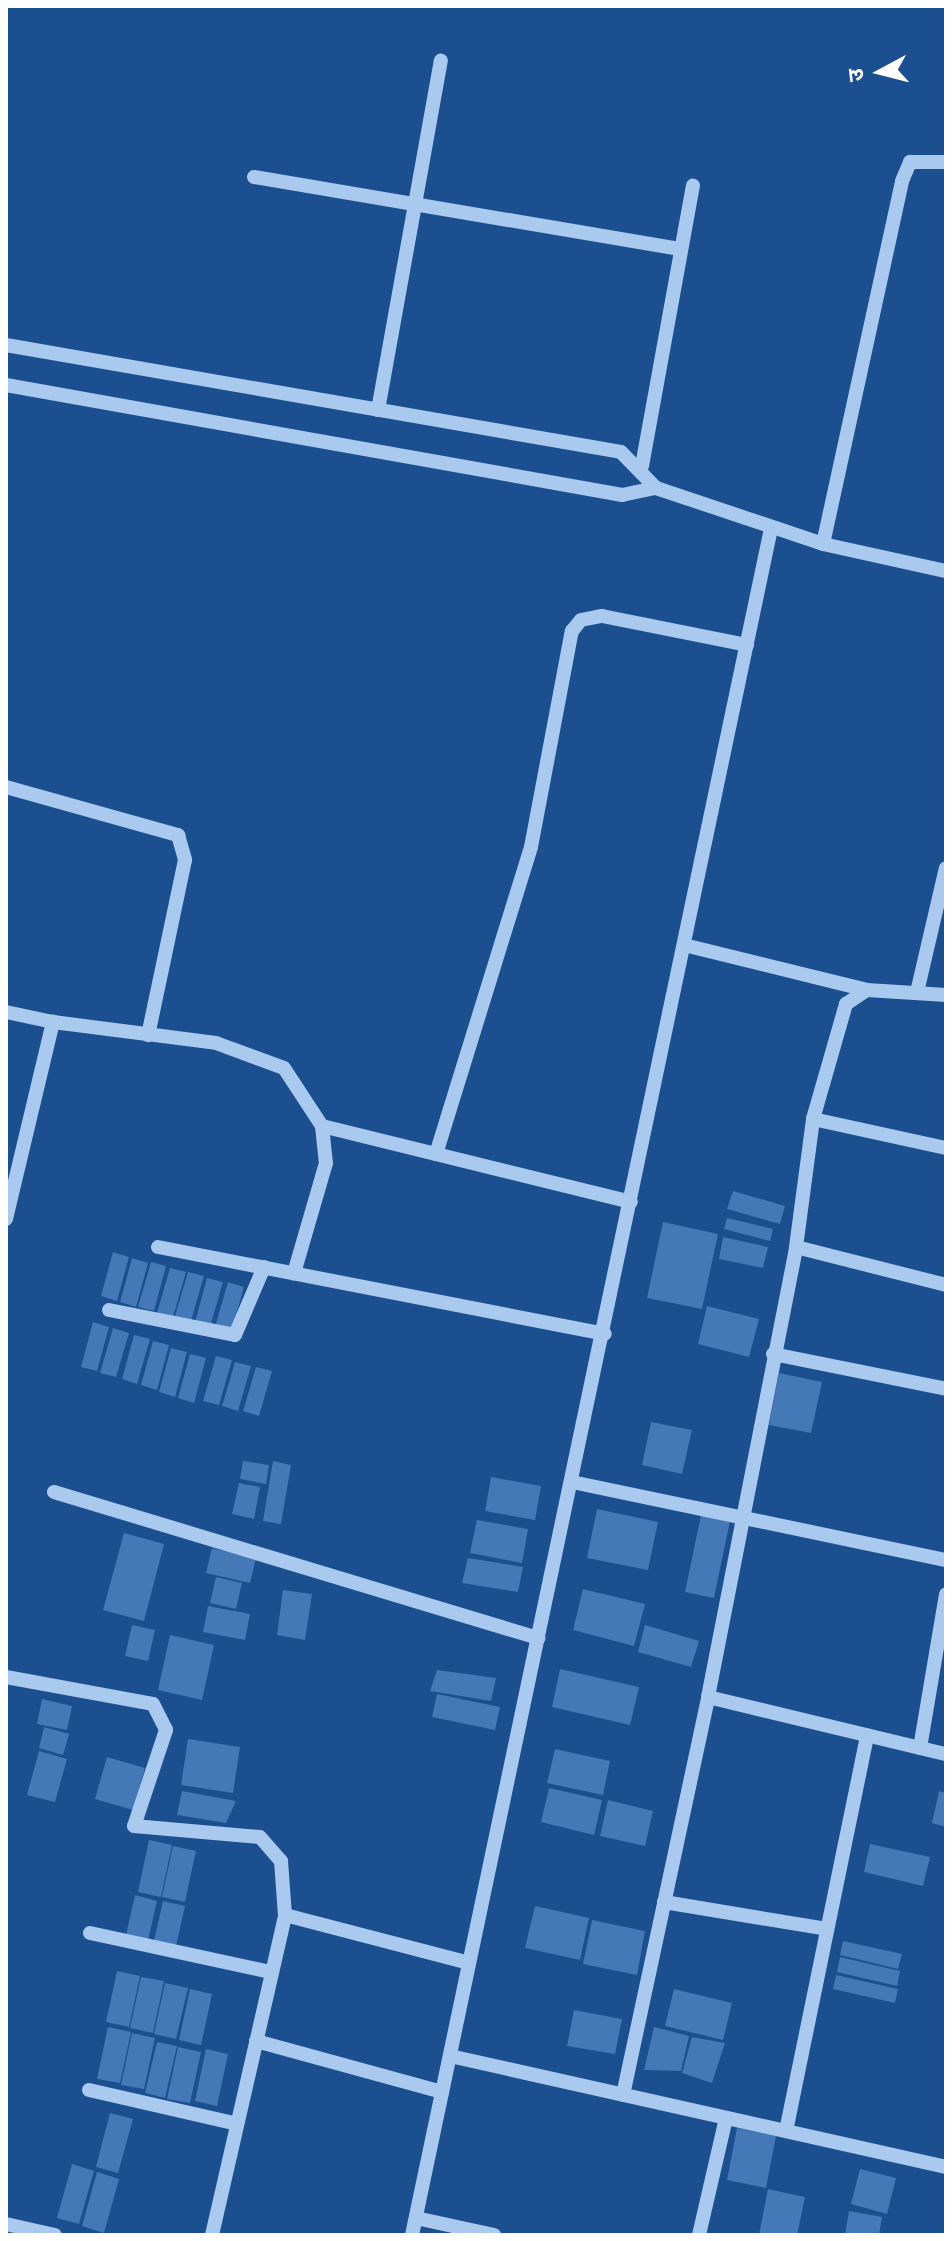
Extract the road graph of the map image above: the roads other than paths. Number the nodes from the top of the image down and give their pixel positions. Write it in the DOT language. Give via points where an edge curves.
graph roads {
  1 [pos="441,61"];
  2 [pos="946,162"];
  3 [pos="254,177"];
  4 [pos="693,186"];
  5 [pos="416,204"];
  6 [pos="681,249"];
  7 [pos="6,345"];
  8 [pos="6,385"];
  9 [pos="378,410"];
  10 [pos="642,466"];
  11 [pos="656,488"];
  12 [pos="771,529"];
  13 [pos="823,544"];
  14 [pos="946,571"];
  15 [pos="747,645"];
  16 [pos="6,787"];
  17 [pos="946,868"];
  18 [pos="684,945"];
  19 [pos="918,988"];
  20 [pos="867,990"];
  21 [pos="946,995"];
  22 [pos="6,1012"];
  23 [pos="53,1022"];
  24 [pos="148,1035"];
  25 [pos="813,1119"];
  26 [pos="322,1126"];
  27 [pos="946,1148"];
  28 [pos="436,1154"];
  29 [pos="631,1202"];
  30 [pos="6,1219"];
  31 [pos="158,1247"];
  32 [pos="796,1247"];
  33 [pos="264,1267"];
  34 [pos="294,1273"];
  35 [pos="946,1285"];
  36 [pos="109,1310"];
  37 [pos="605,1334"];
  38 [pos="773,1354"];
  39 [pos="946,1389"];
  40 [pos="572,1482"];
  41 [pos="54,1492"];
  42 [pos="745,1518"];
  43 [pos="946,1560"];
  44 [pos="946,1594"];
  45 [pos="538,1638"];
  46 [pos="6,1677"];
  47 [pos="708,1697"];
  48 [pos="867,1735"];
  49 [pos="920,1748"];
  50 [pos="946,1754"];
  51 [pos="664,1902"];
  52 [pos="285,1915"];
  53 [pos="827,1929"];
  54 [pos="90,1933"];
  55 [pos="469,1963"];
  56 [pos="271,1972"];
  57 [pos="256,2041"];
  58 [pos="450,2056"];
  59 [pos="89,2090"];
  60 [pos="442,2092"];
  61 [pos="623,2095"];
  62 [pos="726,2118"];
  63 [pos="237,2124"];
  64 [pos="786,2131"];
  65 [pos="946,2167"];
  66 [pos="416,2218"];
  67 [pos="6,2224"];
  68 [pos="55,2235"];
  69 [pos="212,2235"];
  70 [pos="412,2235"];
  71 [pos="494,2235"];
  72 [pos="699,2235"];
  1 -- 5 [label="street"];
  2 -- 13 [label="street" via="910,162 902,181"];
  3 -- 5 [label="street"];
  4 -- 6 [label="street"];
  5 -- 6 [label="street"];
  5 -- 9 [label="street"];
  6 -- 10 [label="street"];
  7 -- 9 [label="street"];
  8 -- 11 [label="street" via="622,495"];
  9 -- 10 [label="street" via="621,452"];
  10 -- 11 [label="street"];
  11 -- 12 [label="street"];
  12 -- 13 [label="street"];
  12 -- 15 [label="street"];
  13 -- 14 [label="street"];
  15 -- 18 [label="street"];
  15 -- 28 [label="street" via="592,616 572,631 531,847"];
  16 -- 24 [label="street" via="178,835 185,860"];
  17 -- 19 [label="street"];
  18 -- 20 [label="street"];
  18 -- 29 [label="street"];
  19 -- 20 [label="street"];
  19 -- 21 [label="street"];
  20 -- 25 [label="street" via="846,1004"];
  22 -- 23 [label="street"];
  23 -- 24 [label="street"];
  23 -- 30 [label="street"];
  24 -- 26 [label="street" via="216,1043 284,1068"];
  25 -- 27 [label="street"];
  25 -- 32 [label="street"];
  26 -- 28 [label="street"];
  26 -- 34 [label="street" via="326,1163"];
  28 -- 29 [label="street"];
  29 -- 37 [label="street"];
  31 -- 33 [label="street"];
  32 -- 35 [label="street"];
  32 -- 38 [label="street"];
  33 -- 34 [label="street"];
  33 -- 36 [label="street" via="235,1335"];
  34 -- 37 [label="street"];
  37 -- 40 [label="street"];
  38 -- 39 [label="street"];
  38 -- 42 [label="street"];
  40 -- 42 [label="street"];
  40 -- 45 [label="street"];
  41 -- 45 [label="street"];
  42 -- 43 [label="street"];
  42 -- 47 [label="street"];
  44 -- 49 [label="street"];
  45 -- 55 [label="street"];
  46 -- 52 [label="street" via="153,1704 166,1730 134,1826 260,1837 275,1846"];
  47 -- 48 [label="street"];
  47 -- 51 [label="street"];
  48 -- 49 [label="street"];
  48 -- 53 [label="street"];
  49 -- 50 [label="street"];
  51 -- 53 [label="street"];
  51 -- 61 [label="street"];
  52 -- 55 [label="street"];
  52 -- 56 [label="street"];
  53 -- 64 [label="street"];
  54 -- 56 [label="street"];
  55 -- 58 [label="street"];
  56 -- 57 [label="street"];
  57 -- 60 [label="street"];
  57 -- 63 [label="street"];
  58 -- 60 [label="street"];
  58 -- 61 [label="street"];
  59 -- 63 [label="street"];
  60 -- 66 [label="street"];
  61 -- 62 [label="street"];
  62 -- 64 [label="street"];
  62 -- 72 [label="street"];
  63 -- 69 [label="street"];
  64 -- 65 [label="street"];
  66 -- 70 [label="street"];
  66 -- 71 [label="street"];
  67 -- 68 [label="street"];
}
